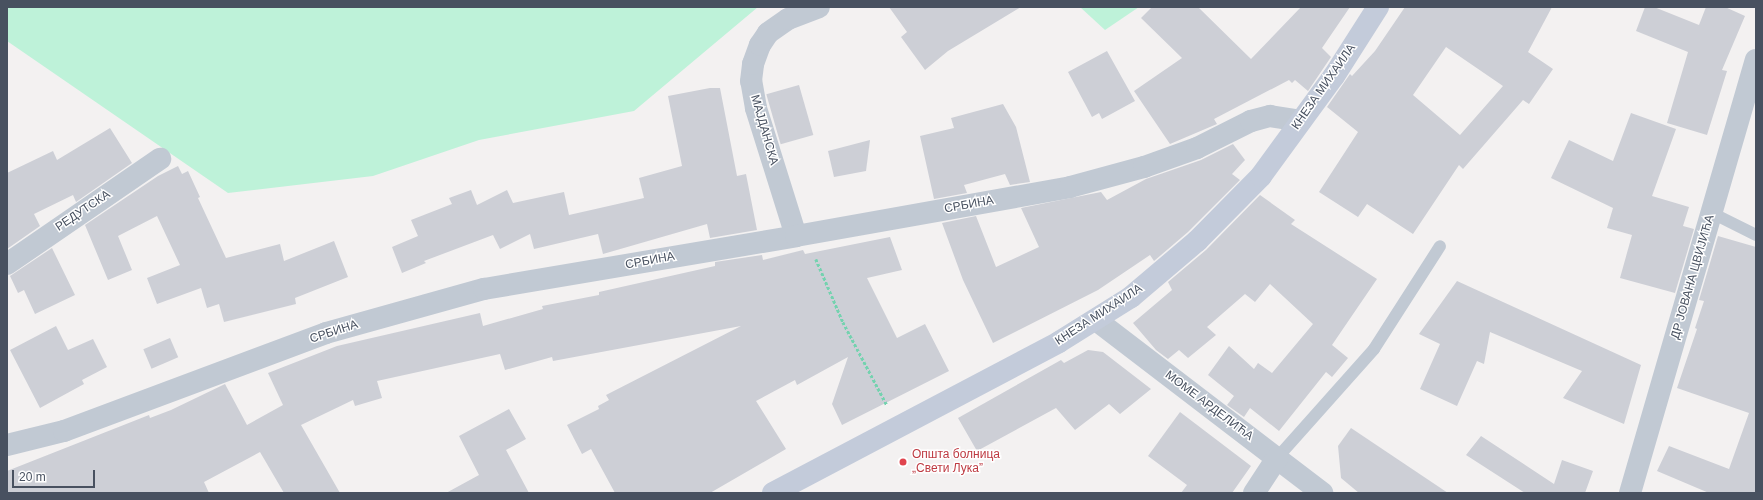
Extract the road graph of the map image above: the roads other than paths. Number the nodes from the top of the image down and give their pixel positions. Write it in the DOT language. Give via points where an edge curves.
graph roads {
  1 [pos="819,7"];
  2 [pos="1378,7"];
  3 [pos="1756,60"];
  4 [pos="1301,121"];
  5 [pos="160,159"];
  6 [pos="1712,212"];
  7 [pos="801,235"];
  8 [pos="1756,235"];
  9 [pos="1440,246"];
  10 [pos="7,264"];
  11 [pos="1096,320"];
  12 [pos="7,445"];
  13 [pos="1277,458"];
  14 [pos="773,493"];
  15 [pos="1254,493"];
  16 [pos="1322,493"];
  17 [pos="1630,493"];
  1 -- 7 [label="street, МАЈДАНСКА" via="788,19 768,34 760,45 753,64 751,81 756,108"];
  2 -- 4 [label="main road, КНЕЗА МИХАИЛА" via="1334,76"];
  3 -- 6 [label="street, ДР ЈОВАНА ЦВИЈИЋА"];
  4 -- 7 [label="street, СРБИНА" via="1270,116 1250,121 1184,152 1144,167 1070,187"];
  4 -- 11 [label="main road, КНЕЗА МИХАИЛА" via="1261,176 1227,212 1142,289"];
  5 -- 10 [label="street, РЕДУТСКА"];
  6 -- 8 [label="lane"];
  6 -- 17 [label="street, ДР ЈОВАНА ЦВИЈИЋА"];
  7 -- 12 [label="street, СРБИНА" via="484,289 426,304 326,333 64,431"];
  9 -- 13 [label="lane" via="1374,349"];
  11 -- 13 [label="street, МОМЕ АРДЕЛИЋА"];
  11 -- 14 [label="main road, КНЕЗА МИХАИЛА"];
  13 -- 15 [label="street"];
  13 -- 16 [label="street, МОМЕ АРДЕЛИЋА"];
}
